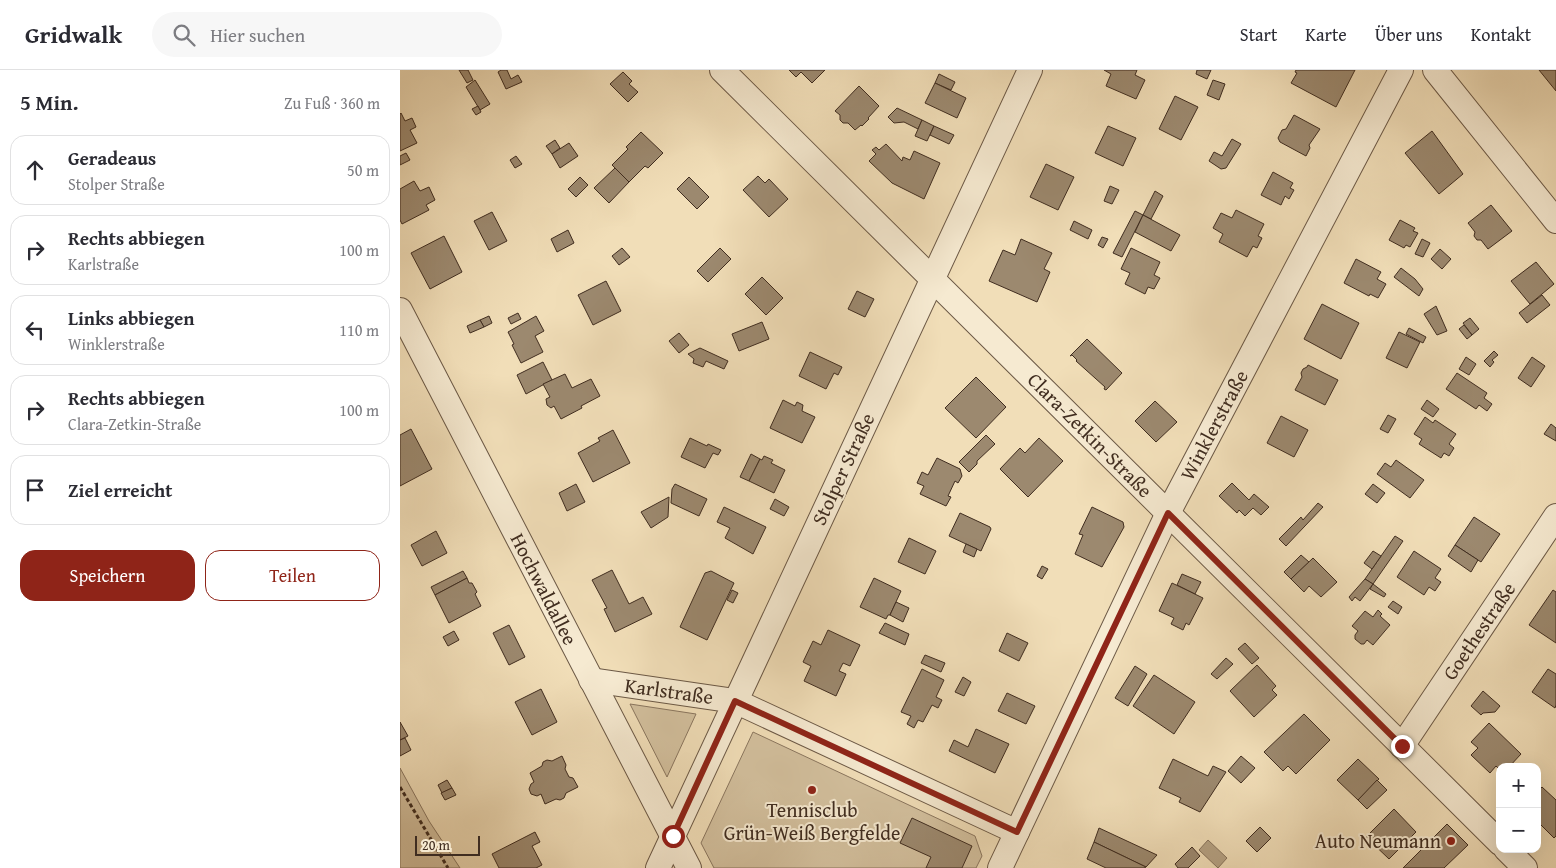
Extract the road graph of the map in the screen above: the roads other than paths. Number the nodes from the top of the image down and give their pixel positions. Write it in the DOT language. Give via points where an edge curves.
graph roads {
  1 [pos="722,70"];
  2 [pos="1030,70"];
  3 [pos="1402,70"];
  4 [pos="1435,70"];
  5 [pos="1556,221"];
  6 [pos="932,278"];
  7 [pos="400,310"];
  8 [pos="1168,513"];
  9 [pos="1556,516"];
  10 [pos="592,680"];
  11 [pos="735,701"];
  12 [pos="1402,746"];
  13 [pos="1017,832"];
  14 [pos="673,836"];
  15 [pos="1496,839"];
  16 [pos="1510,853"];
  17 [pos="658,868"];
  18 [pos="689,868"];
  19 [pos="1000,868"];
  20 [pos="1524,868"];
  1 -- 6 [label="street, Clara-Zetkin-Straße"];
  2 -- 6 [label="street, Stolper Straße"];
  3 -- 8 [label="street, Winklerstraße"];
  4 -- 5 [label="street"];
  6 -- 8 [label="street, Clara-Zetkin-Straße"];
  6 -- 11 [label="street, Stolper Straße"];
  7 -- 10 [label="street, Hochwaldallee"];
  8 -- 12 [label="street, Clara-Zetkin-Straße"];
  8 -- 13 [label="street, Winklerstraße"];
  9 -- 12 [label="street, Goethestraße"];
  10 -- 11 [label="street, Karlstraße"];
  10 -- 14 [label="street, Hochwaldallee"];
  11 -- 13 [label="street, Karlstraße"];
  11 -- 14 [label="street, Stolper Straße"];
  12 -- 15 [label="street, Clara-Zetkin-Straße"];
  13 -- 19 [label="street, Winklerstraße"];
  14 -- 17 [label="street, Stolper Straße"];
  14 -- 18 [label="street, Hochwaldallee"];
  16 -- 20 [label="street"];
}
